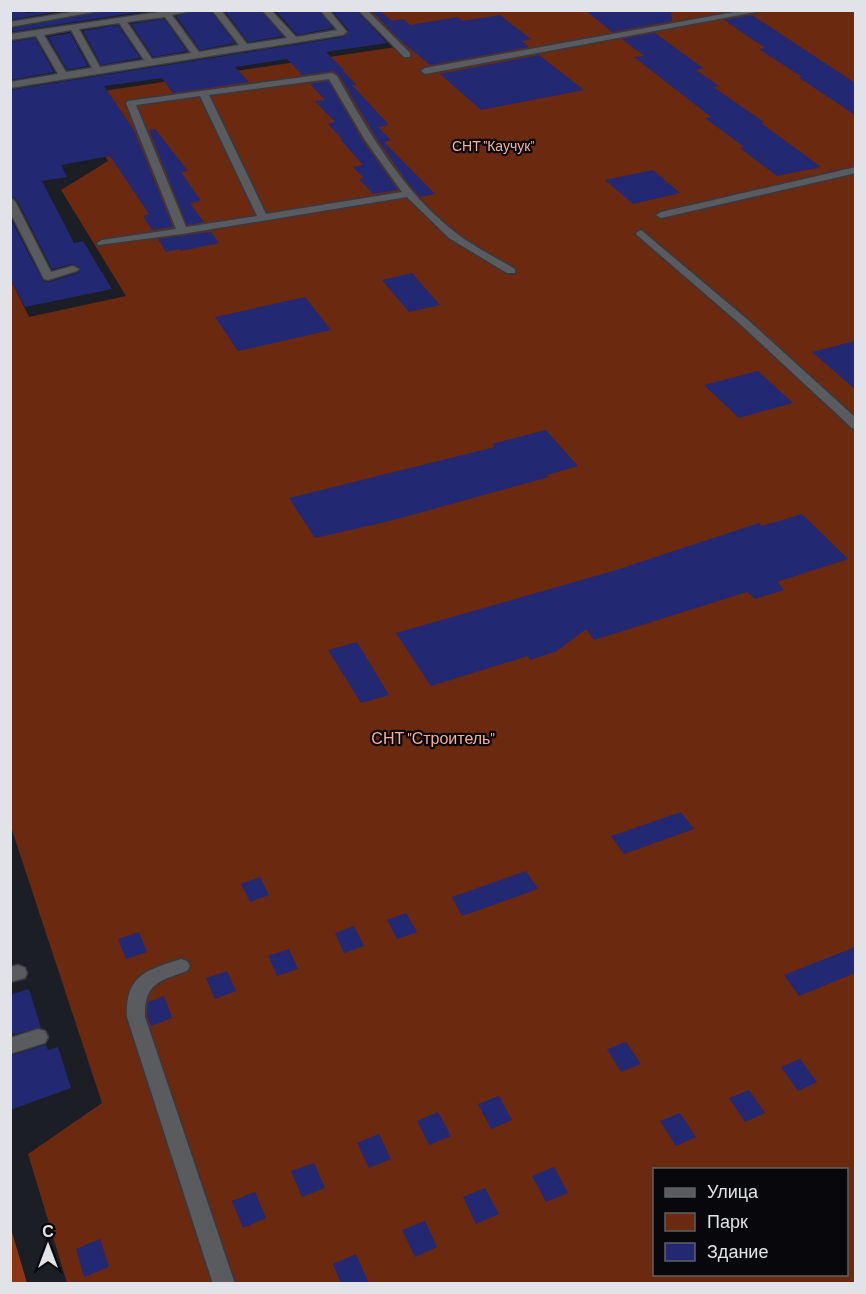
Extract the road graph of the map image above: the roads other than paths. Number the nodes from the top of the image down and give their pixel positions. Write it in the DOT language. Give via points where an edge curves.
graph roads {
  1 [pos="101,10"];
  2 [pos="192,10"];
  3 [pos="216,10"];
  4 [pos="266,10"];
  5 [pos="324,10"];
  6 [pos="362,10"];
  7 [pos="762,10"];
  8 [pos="167,14"];
  9 [pos="122,21"];
  10 [pos="10,25"];
  11 [pos="74,28"];
  12 [pos="39,33"];
  13 [pos="10,37"];
  14 [pos="292,39"];
  15 [pos="245,47"];
  16 [pos="196,54"];
  17 [pos="407,55"];
  18 [pos="149,61"];
  19 [pos="97,69"];
  20 [pos="425,71"];
  21 [pos="63,75"];
  22 [pos="14,82"];
  23 [pos="203,93"];
  24 [pos="855,170"];
  25 [pos="408,194"];
  26 [pos="10,201"];
  27 [pos="661,215"];
  28 [pos="262,218"];
  29 [pos="182,231"];
  30 [pos="641,233"];
  31 [pos="102,243"];
  32 [pos="74,269"];
  33 [pos="512,271"];
  34 [pos="855,425"];
  35 [pos="181,966"];
  36 [pos="38,1037"];
  37 [pos="10,1046"];
  38 [pos="224,1284"];
  1 -- 10 [label="street"];
  2 -- 8 [label="street"];
  3 -- 15 [label="street"];
  4 -- 14 [label="street"];
  5 -- 14 [label="street" via="343,32"];
  6 -- 17 [label="street"];
  7 -- 20 [label="street"];
  8 -- 9 [label="street"];
  8 -- 16 [label="street"];
  9 -- 11 [label="street"];
  9 -- 18 [label="street"];
  11 -- 12 [label="street"];
  11 -- 19 [label="street"];
  12 -- 13 [label="street"];
  12 -- 21 [label="street"];
  14 -- 15 [label="street"];
  15 -- 16 [label="street"];
  16 -- 18 [label="street"];
  18 -- 19 [label="street"];
  19 -- 21 [label="street"];
  21 -- 22 [label="street"];
  23 -- 25 [label="street" via="332,76"];
  23 -- 28 [label="street"];
  23 -- 29 [label="street" via="131,103"];
  24 -- 27 [label="street"];
  25 -- 28 [label="street"];
  25 -- 33 [label="street" via="452,235"];
  26 -- 32 [label="street" via="48,277"];
  28 -- 29 [label="street"];
  29 -- 31 [label="street"];
  30 -- 34 [label="street"];
  35 -- 38 [label="street" via="152,977 139,987 134,1001 136,1017"];
  36 -- 37 [label="street"];
}
